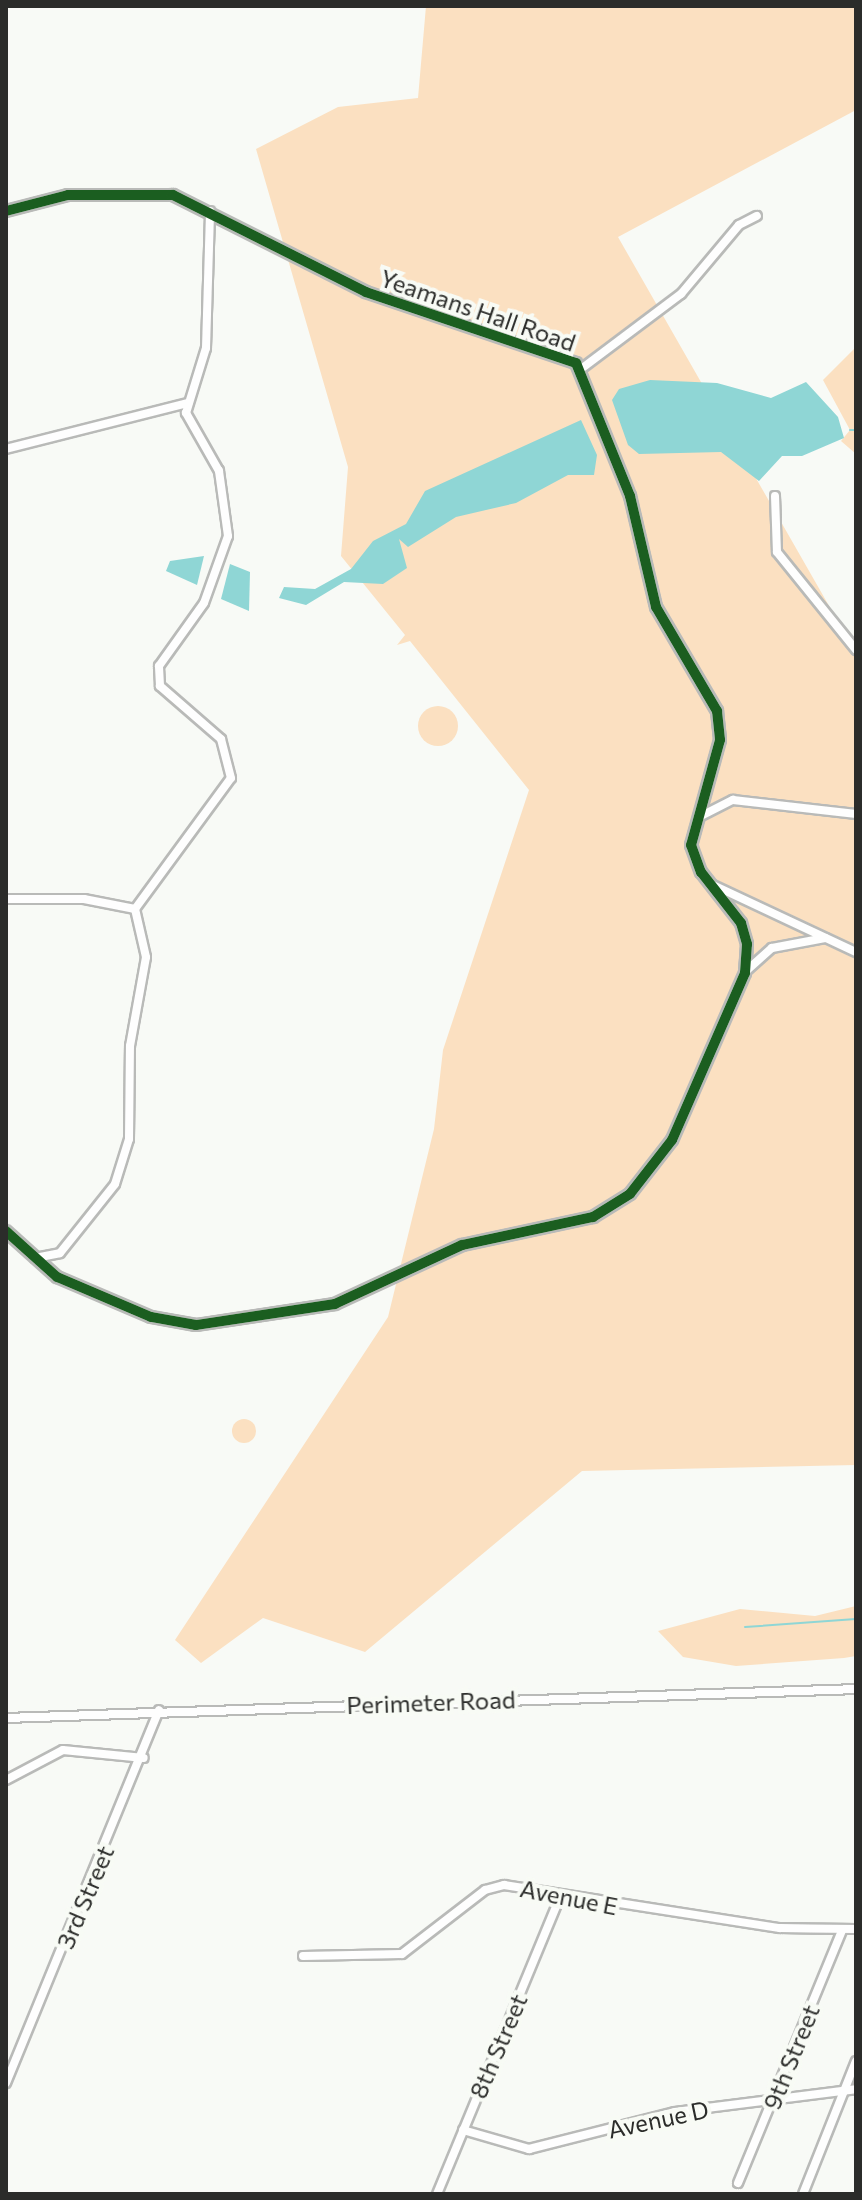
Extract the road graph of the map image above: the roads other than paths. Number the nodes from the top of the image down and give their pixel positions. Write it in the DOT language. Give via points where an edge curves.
graph roads {
  1 [pos="6,211"];
  2 [pos="210,211"];
  3 [pos="757,216"];
  4 [pos="581,369"];
  5 [pos="188,403"];
  6 [pos="6,449"];
  7 [pos="775,496"];
  8 [pos="856,650"];
  9 [pos="856,814"];
  10 [pos="698,817"];
  11 [pos="712,885"];
  12 [pos="6,899"];
  13 [pos="135,909"];
  14 [pos="830,939"];
  15 [pos="856,952"];
  16 [pos="745,973"];
  17 [pos="6,1231"];
  18 [pos="35,1258"];
  19 [pos="856,1689"];
  20 [pos="159,1710"];
  21 [pos="6,1718"];
  22 [pos="144,1758"];
  23 [pos="6,1780"];
  24 [pos="559,1899"];
  25 [pos="856,1929"];
  26 [pos="842,1931"];
  27 [pos="303,1956"];
  28 [pos="856,2061"];
  29 [pos="6,2083"];
  30 [pos="856,2089"];
  31 [pos="842,2095"];
  32 [pos="773,2097"];
  33 [pos="463,2130"];
  34 [pos="738,2183"];
  35 [pos="437,2194"];
  36 [pos="803,2194"];
  1 -- 2 [label="street, Yeamans Hall Road" via="68,195 138,193 173,195"];
  2 -- 4 [label="street, Yeamans Hall Road" via="366,292 545,350"];
  2 -- 5 [label="street" via="206,348"];
  3 -- 4 [label="street" via="739,225 681,294"];
  4 -- 10 [label="street, Yeamans Hall Road" via="599,432 630,496 656,607 717,711 720,740"];
  5 -- 6 [label="street"];
  5 -- 13 [label="street" via="186,413 219,471 228,536 204,603 164,654 160,686 221,739 232,767 226,791"];
  7 -- 8 [label="street" via="777,552"];
  9 -- 10 [label="street" via="733,800"];
  10 -- 11 [label="street, Yeamans Hall Road" via="691,845"];
  11 -- 14 [label="street"];
  11 -- 16 [label="street, Yeamans Hall Road" via="741,923"];
  12 -- 13 [label="street" via="84,899"];
  13 -- 18 [label="street" via="146,957 130,1046 123,1165 101,1210 75,1239 60,1253"];
  14 -- 15 [label="street"];
  14 -- 16 [label="street" via="787,942"];
  16 -- 18 [label="street, Yeamans Hall Road" via="672,1140 630,1194 593,1217 462,1245 335,1304 228,1324 151,1317 57,1277"];
  17 -- 18 [label="street, Yeamans Hall Road"];
  19 -- 20 [label="street, Perimeter Road"];
  20 -- 21 [label="street, Perimeter Road"];
  20 -- 22 [label="street, 3rd Street"];
  22 -- 23 [label="street" via="63,1750"];
  22 -- 29 [label="street, 3rd Street"];
  24 -- 26 [label="street, Avenue E"];
  24 -- 27 [label="street, Avenue E" via="494,1888 402,1954"];
  24 -- 33 [label="street, 8th Street"];
  25 -- 26 [label="street, Avenue E"];
  26 -- 32 [label="street, 9th Street"];
  28 -- 31 [label="street"];
  30 -- 31 [label="street, Avenue D"];
  31 -- 32 [label="street, Avenue D"];
  31 -- 36 [label="street"];
  32 -- 33 [label="street, Avenue D" via="675,2112 529,2149"];
  32 -- 34 [label="street, 9th Street"];
  33 -- 35 [label="street, 8th Street"];
}
